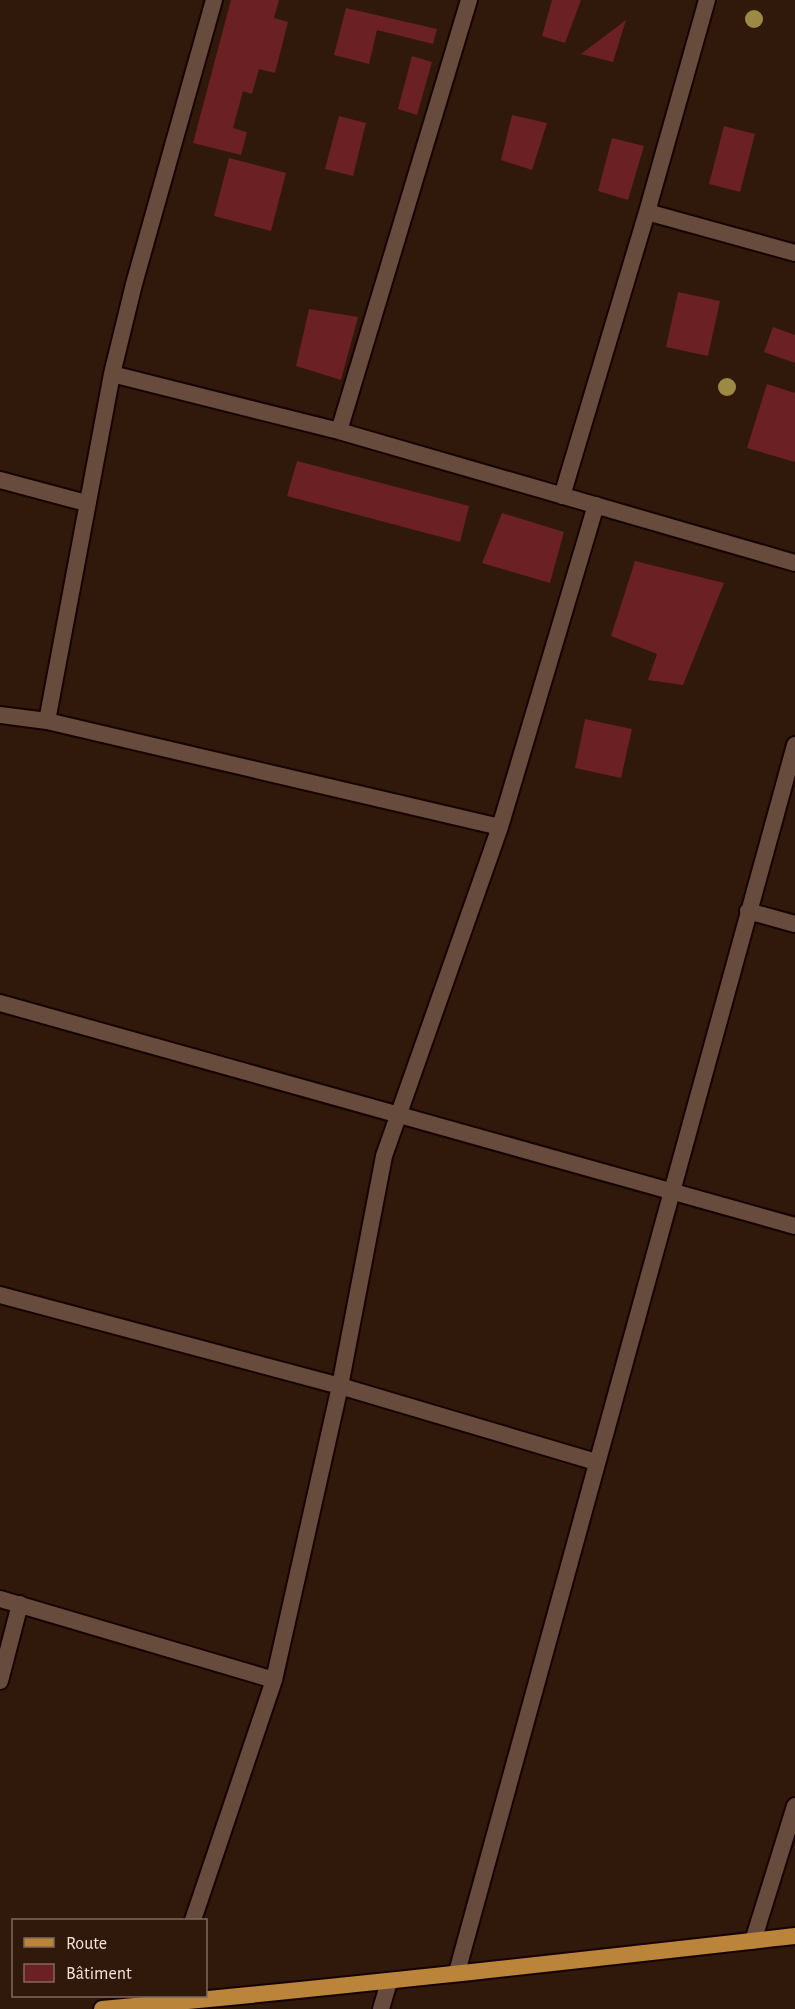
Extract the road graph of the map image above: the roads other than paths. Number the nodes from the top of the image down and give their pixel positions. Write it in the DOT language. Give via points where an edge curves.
graph roads {
  1 [pos="214,0"];
  2 [pos="469,0"];
  3 [pos="707,0"];
  4 [pos="647,212"];
  5 [pos="795,253"];
  6 [pos="112,374"];
  7 [pos="339,431"];
  8 [pos="0,480"];
  9 [pos="561,496"];
  10 [pos="86,503"];
  11 [pos="596,505"];
  12 [pos="795,563"];
  13 [pos="0,715"];
  14 [pos="47,721"];
  15 [pos="795,744"];
  16 [pos="500,828"];
  17 [pos="747,911"];
  18 [pos="795,924"];
  19 [pos="0,1003"];
  20 [pos="396,1113"];
  21 [pos="671,1191"];
  22 [pos="795,1226"];
  23 [pos="0,1295"];
  24 [pos="340,1386"];
  25 [pos="596,1462"];
  26 [pos="0,1599"];
  27 [pos="20,1604"];
  28 [pos="274,1680"];
  29 [pos="0,1681"];
  30 [pos="795,1806"];
  31 [pos="193,1919"];
  32 [pos="795,1936"];
  33 [pos="753,1941"];
  34 [pos="457,1972"];
  35 [pos="389,1982"];
  36 [pos="166,1999"];
  37 [pos="224,2004"];
  38 [pos="102,2009"];
  39 [pos="381,2009"];
  1 -- 6 [label="street"];
  2 -- 7 [label="street"];
  3 -- 4 [label="street"];
  4 -- 5 [label="street"];
  4 -- 9 [label="street"];
  6 -- 7 [label="street"];
  6 -- 10 [label="street"];
  7 -- 9 [label="street"];
  8 -- 10 [label="street"];
  9 -- 11 [label="street"];
  10 -- 14 [label="street"];
  11 -- 12 [label="street"];
  11 -- 16 [label="street"];
  13 -- 14 [label="street"];
  14 -- 16 [label="street"];
  15 -- 17 [label="street"];
  16 -- 20 [label="street"];
  17 -- 18 [label="street"];
  17 -- 21 [label="street"];
  19 -- 20 [label="street"];
  20 -- 21 [label="street"];
  20 -- 24 [label="street" via="384,1156"];
  21 -- 22 [label="street"];
  21 -- 25 [label="street"];
  23 -- 24 [label="street"];
  24 -- 25 [label="street"];
  24 -- 28 [label="street"];
  25 -- 34 [label="street"];
  26 -- 27 [label="street"];
  27 -- 28 [label="street"];
  27 -- 29 [label="street"];
  28 -- 31 [label="street"];
  30 -- 33 [label="street"];
  32 -- 33 [label="main road"];
  33 -- 34 [label="main road"];
  34 -- 35 [label="main road"];
  35 -- 37 [label="main road"];
  35 -- 39 [label="street"];
  36 -- 37 [label="main road"];
  36 -- 38 [label="main road"];
}
